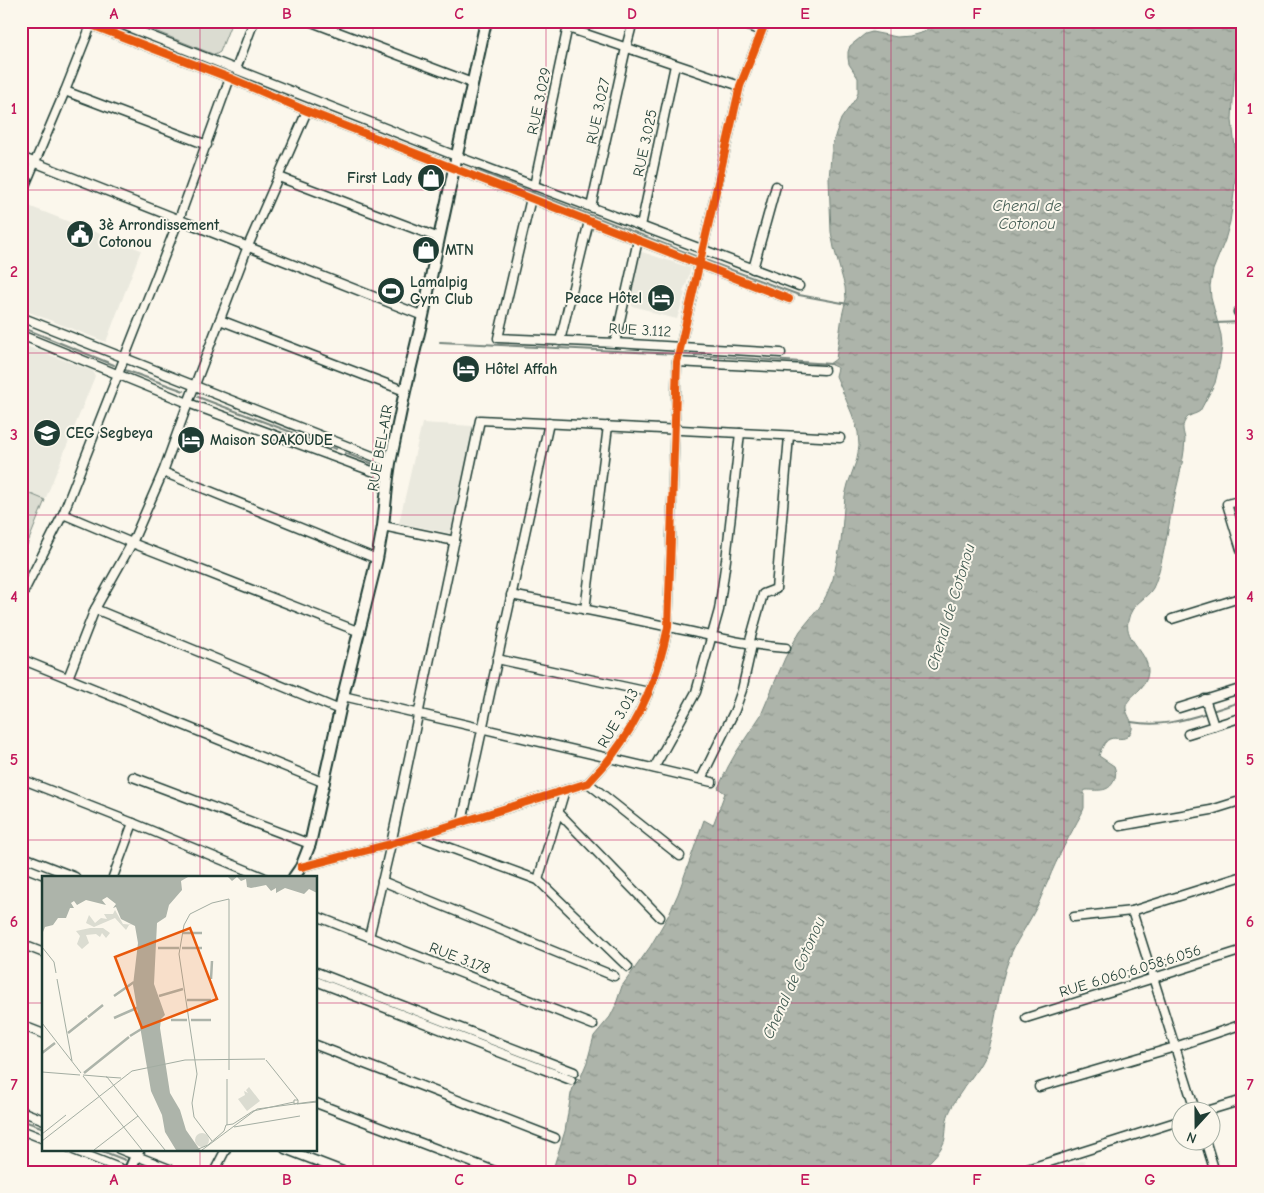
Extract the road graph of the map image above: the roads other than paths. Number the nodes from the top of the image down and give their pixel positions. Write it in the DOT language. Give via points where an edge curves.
graph roads {
  1 [pos="81,21"];
  2 [pos="113,21"];
  3 [pos="254,21"];
  4 [pos="309,21"];
  5 [pos="486,21"];
  6 [pos="633,21"];
  7 [pos="733,21"];
  8 [pos="766,21"];
  9 [pos="91,23"];
  10 [pos="569,25"];
  11 [pos="762,31"];
  12 [pos="626,48"];
  13 [pos="675,65"];
  14 [pos="236,69"];
  15 [pos="230,78"];
  16 [pos="472,83"];
  17 [pos="740,86"];
  18 [pos="65,91"];
  19 [pos="307,110"];
  20 [pos="207,145"];
  21 [pos="456,156"];
  22 [pos="21,157"];
  23 [pos="35,162"];
  24 [pos="454,167"];
  25 [pos="279,177"];
  26 [pos="534,186"];
  27 [pos="776,186"];
  28 [pos="21,195"];
  29 [pos="531,198"];
  30 [pos="591,207"];
  31 [pos="179,219"];
  32 [pos="589,221"];
  33 [pos="641,226"];
  34 [pos="438,238"];
  35 [pos="638,240"];
  36 [pos="248,246"];
  37 [pos="703,250"];
  38 [pos="700,264"];
  39 [pos="753,269"];
  40 [pos="799,286"];
  41 [pos="789,299"];
  42 [pos="423,316"];
  43 [pos="21,317"];
  44 [pos="220,320"];
  45 [pos="21,335"];
  46 [pos="560,341"];
  47 [pos="615,343"];
  48 [pos="681,346"];
  49 [pos="781,353"];
  50 [pos="123,358"];
  51 [pos="677,362"];
  52 [pos="824,370"];
  53 [pos="118,374"];
  54 [pos="195,386"];
  55 [pos="405,391"];
  56 [pos="188,403"];
  57 [pos="549,423"];
  58 [pos="608,426"];
  59 [pos="675,430"];
  60 [pos="740,433"];
  61 [pos="789,436"];
  62 [pos="840,438"];
  63 [pos="390,463"];
  64 [pos="163,472"];
  65 [pos="388,477"];
  66 [pos="1243,500"];
  67 [pos="63,514"];
  68 [pos="384,526"];
  69 [pos="455,541"];
  70 [pos="132,543"];
  71 [pos="1243,556"];
  72 [pos="377,559"];
  73 [pos="511,595"];
  74 [pos="1243,597"];
  75 [pos="21,598"];
  76 [pos="95,609"];
  77 [pos="585,610"];
  78 [pos="1172,619"];
  79 [pos="668,627"];
  80 [pos="360,632"];
  81 [pos="712,637"];
  82 [pos="751,644"];
  83 [pos="786,648"];
  84 [pos="497,658"];
  85 [pos="21,659"];
  86 [pos="68,678"];
  87 [pos="1243,688"];
  88 [pos="649,692"];
  89 [pos="343,696"];
  90 [pos="1206,703"];
  91 [pos="1179,708"];
  92 [pos="340,710"];
  93 [pos="419,714"];
  94 [pos="1243,717"];
  95 [pos="1214,726"];
  96 [pos="481,728"];
  97 [pos="1188,734"];
  98 [pos="610,758"];
  99 [pos="654,768"];
  100 [pos="133,777"];
  101 [pos="21,779"];
  102 [pos="701,779"];
  103 [pos="712,782"];
  104 [pos="325,783"];
  105 [pos="588,783"];
  106 [pos="565,790"];
  107 [pos="1243,800"];
  108 [pos="558,812"];
  109 [pos="462,822"];
  110 [pos="133,823"];
  111 [pos="1120,826"];
  112 [pos="418,836"];
  113 [pos="310,844"];
  114 [pos="391,844"];
  115 [pos="21,856"];
  116 [pos="680,856"];
  117 [pos="21,866"];
  118 [pos="302,867"];
  119 [pos="46,876"];
  120 [pos="71,876"];
  121 [pos="113,876"];
  122 [pos="261,876"];
  123 [pos="295,876"];
  124 [pos="1243,876"];
  125 [pos="538,880"];
  126 [pos="382,881"];
  127 [pos="1132,910"];
  128 [pos="318,917"];
  129 [pos="1074,917"];
  130 [pos="660,918"];
  131 [pos="369,937"];
  132 [pos="21,944"];
  133 [pos="1243,950"];
  134 [pos="42,952"];
  135 [pos="628,967"];
  136 [pos="319,973"];
  137 [pos="614,976"];
  138 [pos="1153,978"];
  139 [pos="318,982"];
  140 [pos="1026,1018"];
  141 [pos="1243,1024"];
  142 [pos="21,1025"];
  143 [pos="593,1025"];
  144 [pos="42,1033"];
  145 [pos="504,1044"];
  146 [pos="318,1046"];
  147 [pos="1175,1046"];
  148 [pos="500,1053"];
  149 [pos="574,1072"];
  150 [pos="571,1080"];
  151 [pos="1039,1087"];
  152 [pos="1192,1100"];
  153 [pos="1243,1100"];
  154 [pos="318,1104"];
  155 [pos="1222,1106"];
  156 [pos="21,1111"];
  157 [pos="42,1119"];
  158 [pos="1172,1123"];
  159 [pos="21,1130"];
  160 [pos="42,1138"];
  161 [pos="555,1138"];
  162 [pos="74,1150"];
  163 [pos="225,1150"];
  164 [pos="288,1150"];
  165 [pos="1208,1150"];
  166 [pos="137,1152"];
  167 [pos="129,1172"];
  168 [pos="177,1172"];
  169 [pos="214,1172"];
  170 [pos="345,1172"];
  171 [pos="497,1172"];
  172 [pos="1018,1172"];
  173 [pos="1214,1172"];
  1 -- 9 [label="street"];
  2 -- 14 [label="street"];
  3 -- 14 [label="street"];
  4 -- 16 [label="street"];
  5 -- 16 [label="main road, RUE BEL-AIR"];
  6 -- 12 [label="street, RUE 3.027"];
  7 -- 11 [label="street"];
  8 -- 11 [label="street, RUE 3.013"];
  9 -- 15 [label="street"];
  9 -- 18 [label="street"];
  10 -- 12 [label="street"];
  10 -- 26 [label="street, RUE 3.029"];
  11 -- 17 [label="street, RUE 3.013"];
  12 -- 13 [label="street"];
  12 -- 30 [label="street, RUE 3.027"];
  13 -- 17 [label="street"];
  13 -- 33 [label="street, RUE 3.025"];
  14 -- 21 [label="street"];
  15 -- 19 [label="street"];
  15 -- 20 [label="street"];
  16 -- 21 [label="main road, RUE BEL-AIR"];
  17 -- 37 [label="street, RUE 3.013"];
  18 -- 20 [label="street"];
  18 -- 23 [label="street"];
  19 -- 24 [label="street"];
  19 -- 25 [label="street"];
  20 -- 31 [label="street"];
  21 -- 24 [label="main road, RUE BEL-AIR"];
  21 -- 26 [label="street"];
  22 -- 23 [label="street"];
  23 -- 28 [label="street"];
  23 -- 31 [label="street"];
  24 -- 29 [label="street"];
  24 -- 34 [label="main road, RUE BEL-AIR"];
  25 -- 34 [label="street"];
  25 -- 36 [label="street"];
  26 -- 30 [label="street"];
  27 -- 39 [label="street"];
  29 -- 32 [label="street"];
  29 -- 46 [label="street, RUE 3.112" via="498,338"];
  30 -- 33 [label="street"];
  31 -- 36 [label="street"];
  31 -- 50 [label="street"];
  32 -- 35 [label="street"];
  32 -- 46 [label="street"];
  33 -- 37 [label="street"];
  34 -- 42 [label="main road, RUE BEL-AIR"];
  35 -- 38 [label="street"];
  35 -- 47 [label="street"];
  36 -- 42 [label="street"];
  36 -- 44 [label="street"];
  37 -- 38 [label="street, RUE 3.013"];
  37 -- 39 [label="street"];
  38 -- 41 [label="street"];
  38 -- 48 [label="street, RUE 3.013"];
  39 -- 40 [label="street"];
  42 -- 55 [label="main road, RUE BEL-AIR"];
  43 -- 50 [label="street"];
  44 -- 54 [label="street"];
  44 -- 55 [label="street"];
  45 -- 53 [label="street"];
  46 -- 47 [label="street, RUE 3.112"];
  47 -- 48 [label="street, RUE 3.112"];
  48 -- 49 [label="street, RUE 3.112"];
  48 -- 51 [label="street, RUE 3.013"];
  50 -- 53 [label="street"];
  50 -- 54 [label="street"];
  51 -- 52 [label="street, RUE 3.112"];
  51 -- 59 [label="street, RUE 3.013"];
  53 -- 56 [label="street"];
  53 -- 67 [label="street"];
  54 -- 56 [label="street"];
  54 -- 63 [label="street"];
  55 -- 63 [label="main road, RUE BEL-AIR"];
  56 -- 64 [label="street"];
  56 -- 65 [label="street"];
  57 -- 58 [label="street"];
  57 -- 69 [label="street" via="480,420"];
  57 -- 73 [label="street"];
  58 -- 59 [label="street"];
  58 -- 77 [label="street"];
  59 -- 60 [label="street"];
  59 -- 79 [label="street, RUE 3.013"];
  60 -- 61 [label="street"];
  60 -- 81 [label="street" via="726,560"];
  61 -- 62 [label="street"];
  61 -- 82 [label="street" via="776,589 763,594"];
  63 -- 65 [label="main road, RUE BEL-AIR"];
  64 -- 70 [label="street"];
  64 -- 72 [label="street"];
  65 -- 68 [label="main road, RUE BEL-AIR"];
  66 -- 71 [label="street" via="1227,504"];
  67 -- 70 [label="street"];
  67 -- 75 [label="street"];
  68 -- 69 [label="street"];
  68 -- 72 [label="main road, RUE BEL-AIR"];
  69 -- 93 [label="street"];
  70 -- 76 [label="street"];
  70 -- 80 [label="street"];
  72 -- 80 [label="main road, RUE BEL-AIR"];
  73 -- 77 [label="street"];
  73 -- 84 [label="street"];
  74 -- 78 [label="street"];
  76 -- 86 [label="street"];
  76 -- 92 [label="street"];
  77 -- 79 [label="street"];
  79 -- 81 [label="street"];
  79 -- 88 [label="street, RUE 3.013"];
  80 -- 89 [label="main road, RUE BEL-AIR"];
  81 -- 82 [label="street"];
  81 -- 99 [label="street" via="693,699"];
  82 -- 83 [label="street"];
  82 -- 102 [label="street" via="735,710"];
  84 -- 88 [label="street"];
  84 -- 96 [label="street"];
  85 -- 86 [label="street"];
  86 -- 104 [label="street"];
  87 -- 90 [label="street"];
  88 -- 98 [label="street, RUE 3.013"];
  89 -- 92 [label="main road, RUE BEL-AIR"];
  89 -- 93 [label="street"];
  90 -- 91 [label="street"];
  90 -- 95 [label="street"];
  92 -- 104 [label="main road, RUE BEL-AIR"];
  93 -- 96 [label="street"];
  93 -- 114 [label="street"];
  94 -- 95 [label="street"];
  95 -- 97 [label="street"];
  96 -- 98 [label="street"];
  96 -- 109 [label="street"];
  98 -- 99 [label="street"];
  98 -- 105 [label="street, RUE 3.013"];
  99 -- 102 [label="street"];
  100 -- 113 [label="street"];
  101 -- 110 [label="street"];
  102 -- 103 [label="street"];
  104 -- 113 [label="main road, RUE BEL-AIR"];
  105 -- 106 [label="street"];
  105 -- 116 [label="street"];
  106 -- 108 [label="street"];
  106 -- 109 [label="street"];
  107 -- 111 [label="street" via="1211,810"];
  108 -- 125 [label="street"];
  108 -- 130 [label="street"];
  109 -- 112 [label="street"];
  110 -- 121 [label="street"];
  110 -- 122 [label="street"];
  112 -- 114 [label="street"];
  112 -- 125 [label="street"];
  113 -- 118 [label="main road, RUE BEL-AIR"];
  114 -- 118 [label="street"];
  114 -- 126 [label="street"];
  115 -- 120 [label="street"];
  117 -- 119 [label="street"];
  118 -- 123 [label="main road, RUE BEL-AIR"];
  124 -- 127 [label="street"];
  125 -- 135 [label="street"];
  126 -- 131 [label="street"];
  126 -- 137 [label="street"];
  127 -- 129 [label="street"];
  127 -- 138 [label="street"];
  128 -- 131 [label="street, RUE 3.178"];
  131 -- 143 [label="street, RUE 3.178"];
  132 -- 134 [label="street"];
  133 -- 138 [label="street, RUE 6.060;6.058;6.056"];
  136 -- 139 [label="street"];
  136 -- 145 [label="street"];
  138 -- 140 [label="street, RUE 6.060;6.058;6.056"];
  138 -- 147 [label="street"];
  139 -- 148 [label="street"];
  141 -- 147 [label="street"];
  142 -- 144 [label="street"];
  145 -- 148 [label="street"];
  145 -- 149 [label="street"];
  146 -- 161 [label="street"];
  147 -- 151 [label="street"];
  147 -- 152 [label="street"];
  148 -- 150 [label="street"];
  153 -- 155 [label="street"];
  154 -- 171 [label="street"];
  156 -- 157 [label="street"];
  158 -- 172 [label="street"];
  159 -- 160 [label="street"];
  162 -- 167 [label="street"];
  163 -- 169 [label="street"];
  164 -- 170 [label="street"];
  165 -- 173 [label="street"];
  166 -- 167 [label="main road"];
  166 -- 168 [label="street"];
}
